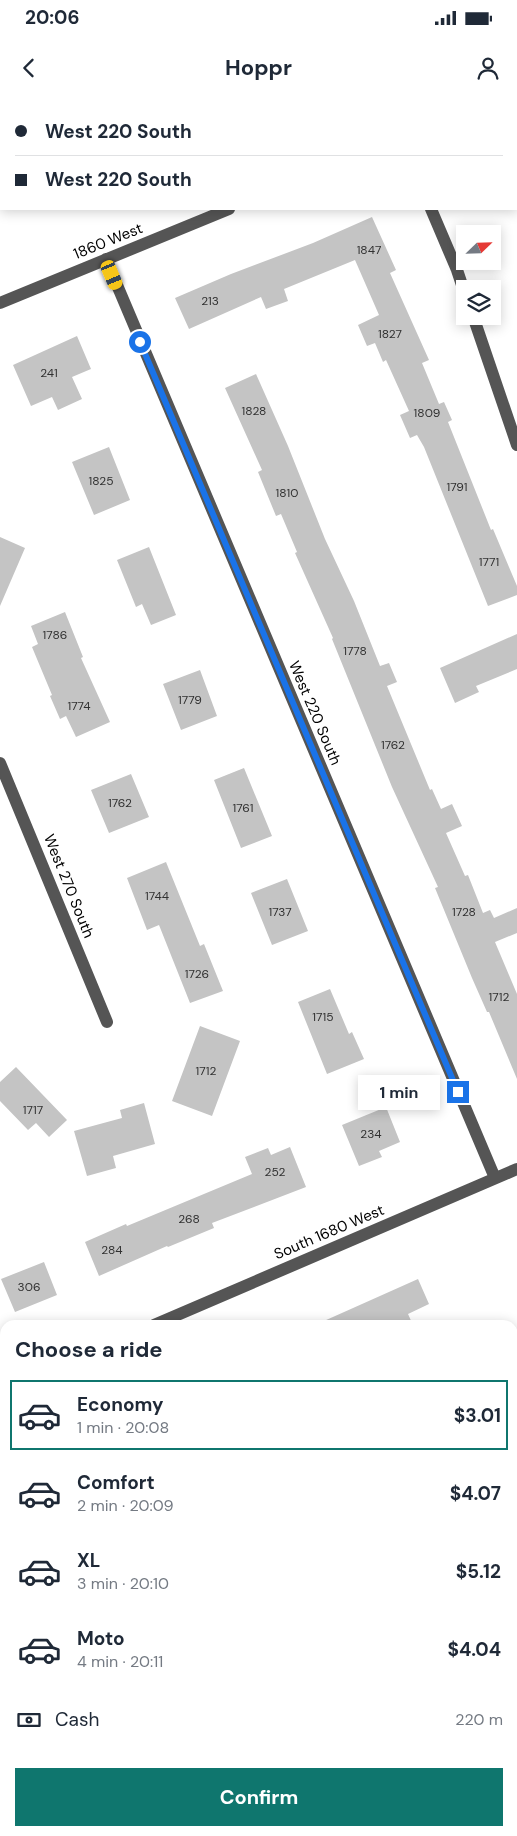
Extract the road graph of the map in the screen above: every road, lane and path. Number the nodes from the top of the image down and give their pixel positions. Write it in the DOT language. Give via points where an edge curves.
graph roads {
  1 [pos="227,210"];
  2 [pos="431,210"];
  3 [pos="106,260"];
  4 [pos="460,280"];
  5 [pos="0,304"];
  6 [pos="476,325"];
  7 [pos="517,445"];
  8 [pos="0,763"];
  9 [pos="107,1022"];
  10 [pos="517,1169"];
  11 [pos="495,1178"];
  12 [pos="166,1320"];
  1 -- 3 [label="street, 1860 West"];
  2 -- 4 [label="street"];
  3 -- 5 [label="street, 1860 West"];
  3 -- 11 [label="street, West 220 South"];
  6 -- 7 [label="street"];
  8 -- 9 [label="street, West 270 South"];
  10 -- 11 [label="street, South 1680 West"];
  11 -- 12 [label="street, South 1680 West"];
}
